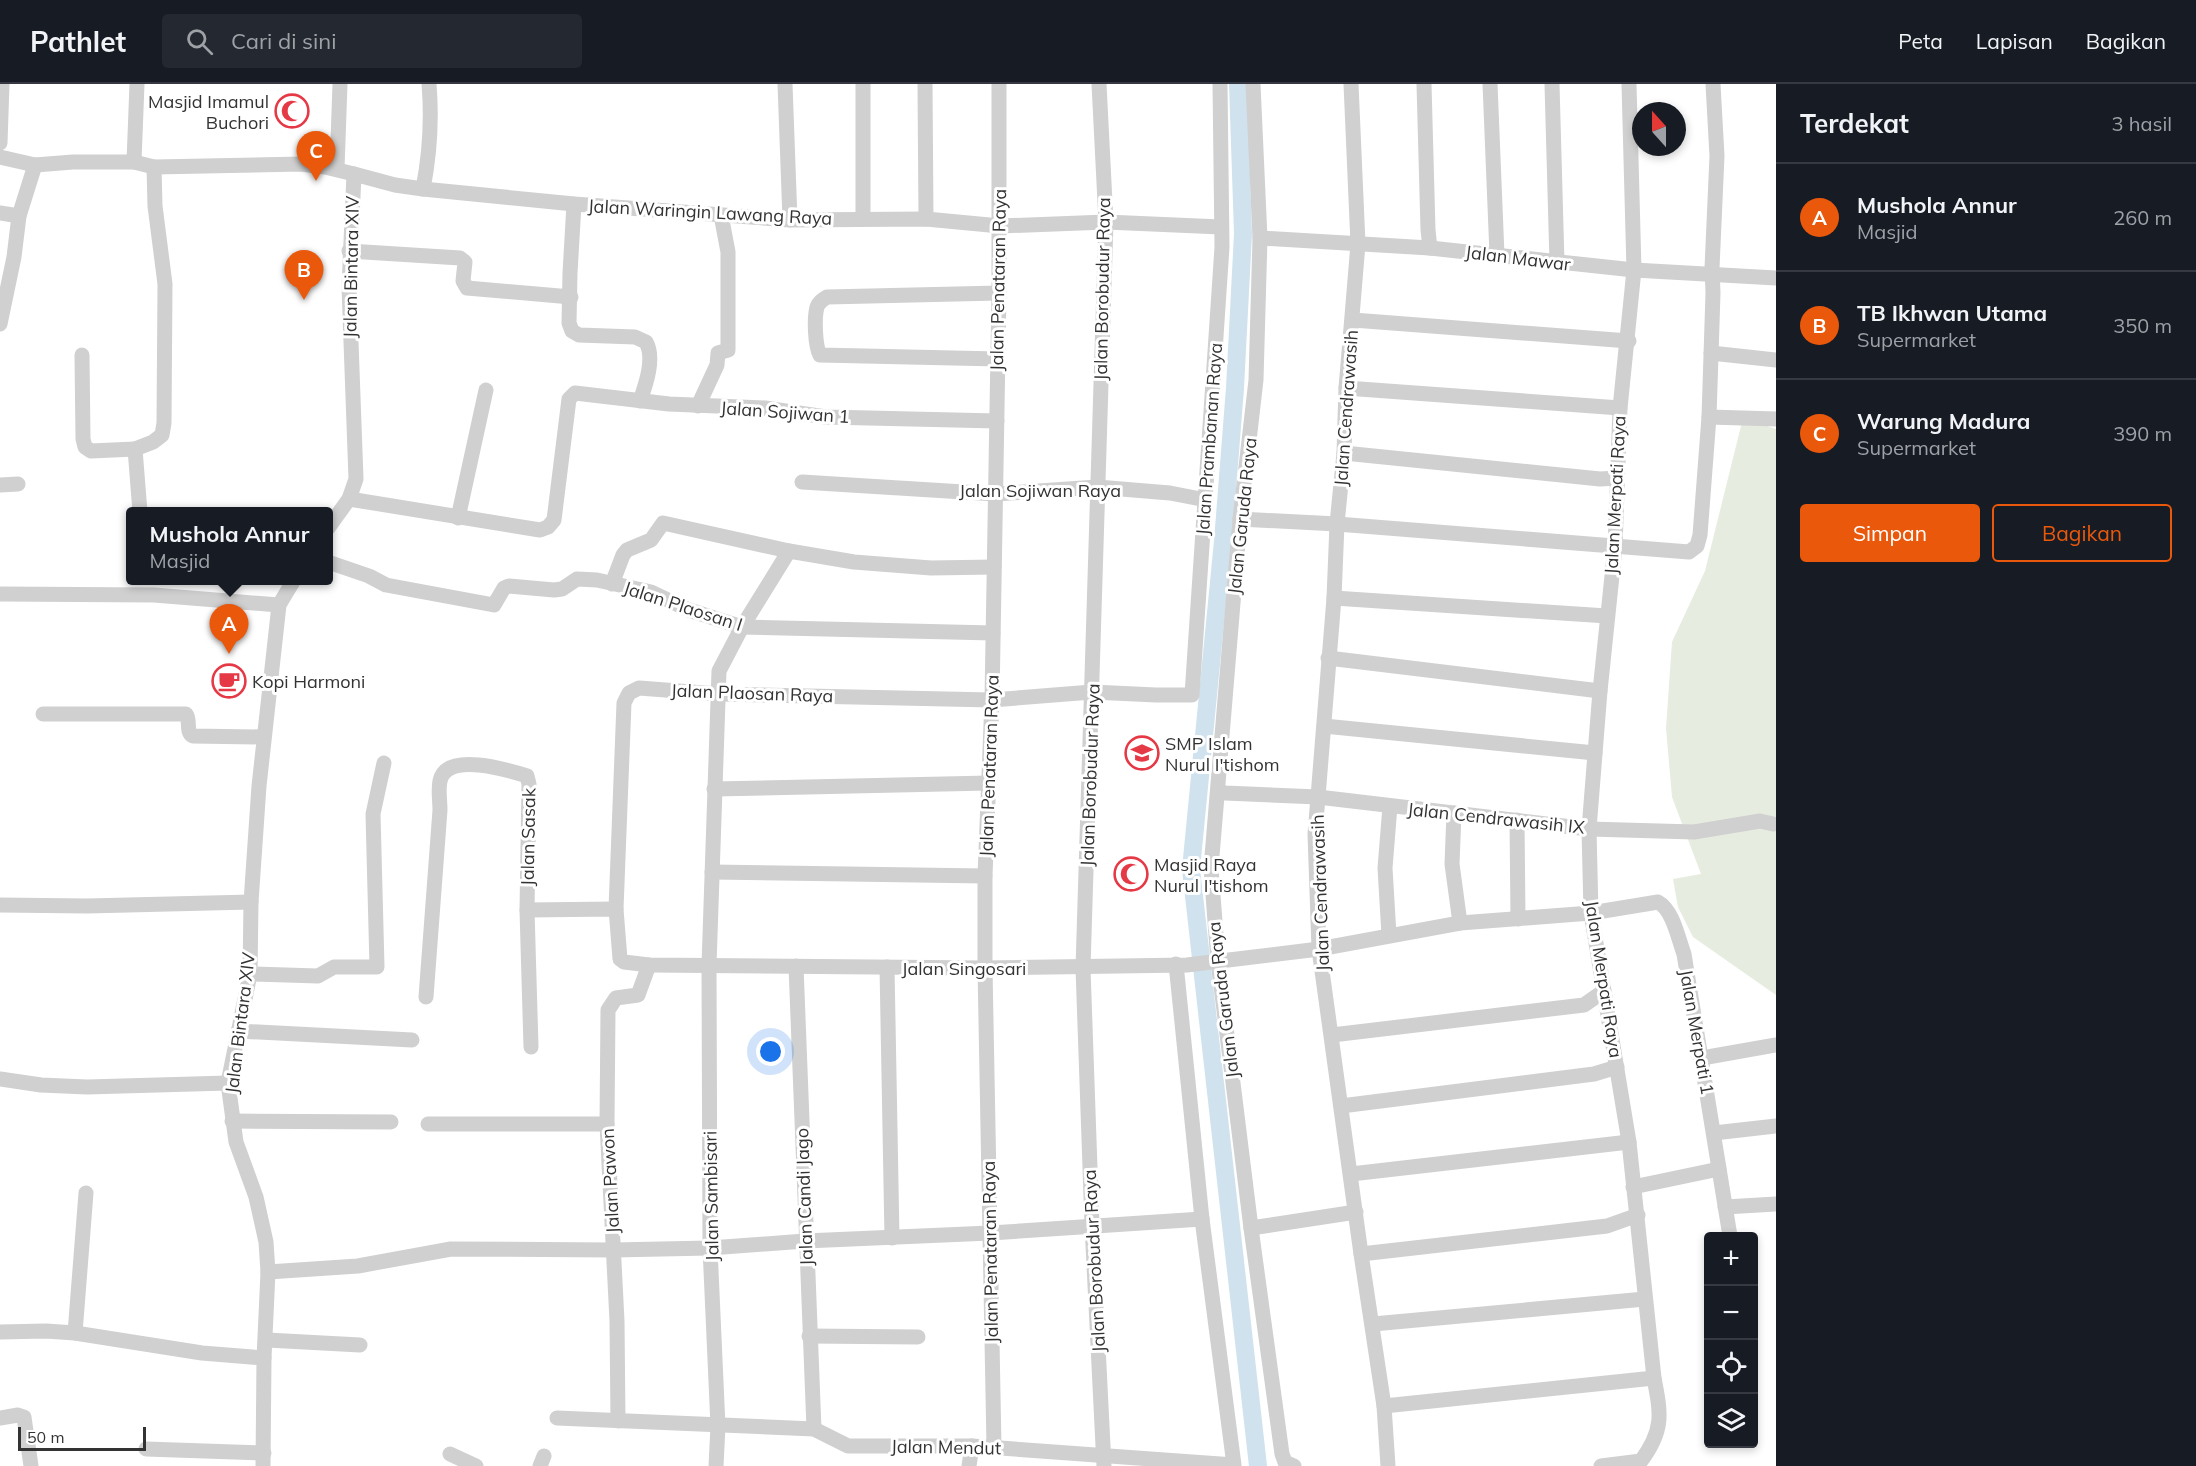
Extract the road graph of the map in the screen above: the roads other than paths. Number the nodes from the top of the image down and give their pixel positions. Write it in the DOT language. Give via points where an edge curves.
graph roads {
  1 [pos="2,84"];
  2 [pos="137,84"];
  3 [pos="340,84"];
  4 [pos="429,84"];
  5 [pos="785,84"];
  6 [pos="863,84"];
  7 [pos="925,84"];
  8 [pos="999,84"];
  9 [pos="1099,84"];
  10 [pos="1220,84"];
  11 [pos="1253,84"];
  12 [pos="1351,84"];
  13 [pos="1424,84"];
  14 [pos="1490,84"];
  15 [pos="1552,84"];
  16 [pos="1629,84"];
  17 [pos="1713,84"];
  18 [pos="0,143"];
  19 [pos="0,157"];
  20 [pos="134,162"];
  21 [pos="35,165"];
  22 [pos="154,167"];
  23 [pos="337,169"];
  24 [pos="354,174"];
  25 [pos="423,189"];
  26 [pos="574,204"];
  27 [pos="0,213"];
  28 [pos="721,215"];
  29 [pos="20,216"];
  30 [pos="863,219"];
  31 [pos="926,219"];
  32 [pos="790,220"];
  33 [pos="1106,222"];
  34 [pos="1000,226"];
  35 [pos="1221,227"];
  36 [pos="1260,238"];
  37 [pos="1358,244"];
  38 [pos="1430,248"];
  39 [pos="349,251"];
  40 [pos="1497,255"];
  41 [pos="7,256"];
  42 [pos="1557,263"];
  43 [pos="1634,270"];
  44 [pos="1712,275"];
  45 [pos="1776,278"];
  46 [pos="3,285"];
  47 [pos="999,293"];
  48 [pos="571,297"];
  49 [pos="1353,320"];
  50 [pos="0,324"];
  51 [pos="1629,341"];
  52 [pos="1711,353"];
  53 [pos="82,355"];
  54 [pos="998,359"];
  55 [pos="1776,360"];
  56 [pos="1346,388"];
  57 [pos="486,390"];
  58 [pos="640,401"];
  59 [pos="698,406"];
  60 [pos="1620,408"];
  61 [pos="1709,417"];
  62 [pos="1776,419"];
  63 [pos="997,421"];
  64 [pos="135,449"];
  65 [pos="1344,453"];
  66 [pos="1617,478"];
  67 [pos="801,482"];
  68 [pos="18,484"];
  69 [pos="0,485"];
  70 [pos="1097,487"];
  71 [pos="996,494"];
  72 [pos="349,499"];
  73 [pos="1206,500"];
  74 [pos="140,507"];
  75 [pos="458,518"];
  76 [pos="1240,519"];
  77 [pos="333,521"];
  78 [pos="1337,524"];
  79 [pos="1615,547"];
  80 [pos="789,551"];
  81 [pos="333,564"];
  82 [pos="994,567"];
  83 [pos="612,584"];
  84 [pos="291,585"];
  85 [pos="139,588"];
  86 [pos="0,594"];
  87 [pos="1334,598"];
  88 [pos="279,606"];
  89 [pos="1607,616"];
  90 [pos="742,627"];
  91 [pos="993,633"];
  92 [pos="1328,658"];
  93 [pos="1600,691"];
  94 [pos="1092,692"];
  95 [pos="718,694"];
  96 [pos="992,700"];
  97 [pos="43,714"];
  98 [pos="1324,726"];
  99 [pos="263,737"];
  100 [pos="1595,753"];
  101 [pos="384,763"];
  102 [pos="989,783"];
  103 [pos="714,789"];
  104 [pos="1218,790"];
  105 [pos="1318,797"];
  106 [pos="1390,806"];
  107 [pos="1454,813"];
  108 [pos="1517,820"];
  109 [pos="1773,824"];
  110 [pos="1589,829"];
  111 [pos="712,872"];
  112 [pos="986,876"];
  113 [pos="251,902"];
  114 [pos="0,905"];
  115 [pos="527,909"];
  116 [pos="616,909"];
  117 [pos="1591,913"];
  118 [pos="1518,919"];
  119 [pos="1460,923"];
  120 [pos="1389,935"];
  121 [pos="1319,949"];
  122 [pos="1212,963"];
  123 [pos="709,964"];
  124 [pos="649,965"];
  125 [pos="1181,965"];
  126 [pos="796,966"];
  127 [pos="888,967"];
  128 [pos="985,968"];
  129 [pos="1083,968"];
  130 [pos="250,974"];
  131 [pos="1604,991"];
  132 [pos="426,997"];
  133 [pos="238,1031"];
  134 [pos="1332,1035"];
  135 [pos="412,1040"];
  136 [pos="1776,1045"];
  137 [pos="531,1047"];
  138 [pos="1702,1058"];
  139 [pos="1617,1066"];
  140 [pos="0,1079"];
  141 [pos="228,1083"];
  142 [pos="1341,1106"];
  143 [pos="232,1121"];
  144 [pos="391,1122"];
  145 [pos="428,1124"];
  146 [pos="607,1124"];
  147 [pos="1776,1126"];
  148 [pos="1714,1132"];
  149 [pos="1629,1142"];
  150 [pos="1719,1169"];
  151 [pos="1351,1174"];
  152 [pos="1634,1187"];
  153 [pos="86,1193"];
  154 [pos="1776,1204"];
  155 [pos="1725,1208"];
  156 [pos="1356,1212"];
  157 [pos="1638,1215"];
  158 [pos="1203,1219"];
  159 [pos="1092,1226"];
  160 [pos="1251,1228"];
  161 [pos="1729,1232"];
  162 [pos="990,1233"];
  163 [pos="892,1238"];
  164 [pos="805,1241"];
  165 [pos="710,1248"];
  166 [pos="613,1250"];
  167 [pos="1361,1254"];
  168 [pos="268,1272"];
  169 [pos="1645,1299"];
  170 [pos="1373,1324"];
  171 [pos="0,1332"];
  172 [pos="75,1333"];
  173 [pos="809,1336"];
  174 [pos="918,1337"];
  175 [pos="267,1340"];
  176 [pos="360,1345"];
  177 [pos="264,1358"];
  178 [pos="1654,1378"];
  179 [pos="1384,1406"];
  180 [pos="0,1418"];
  181 [pos="557,1418"];
  182 [pos="618,1421"];
  183 [pos="718,1426"];
  184 [pos="814,1429"];
  185 [pos="972,1446"];
  186 [pos="994,1447"];
  187 [pos="146,1449"];
  188 [pos="450,1454"];
  189 [pos="264,1460"];
  190 [pos="1104,1461"];
  191 [pos="1642,1463"];
  192 [pos="31,1466"];
  193 [pos="476,1466"];
  194 [pos="716,1466"];
  195 [pos="969,1466"];
  196 [pos="1294,1466"];
  197 [pos="1388,1466"];
  198 [pos="1601,1466"];
  1 -- 18 [label="street"];
  2 -- 20 [label="street"];
  3 -- 23 [label="street"];
  4 -- 25 [label="street" via="430,143"];
  5 -- 32 [label="street"];
  6 -- 30 [label="street"];
  7 -- 31 [label="street"];
  8 -- 34 [label="street, Jalan Penataran Raya"];
  9 -- 33 [label="street, Jalan Borobudur Raya"];
  10 -- 35 [label="street, Jalan Prambanan Raya"];
  11 -- 36 [label="street, Jalan Garuda Raya"];
  12 -- 37 [label="street, Jalan Cendrawasih"];
  13 -- 38 [label="street"];
  14 -- 40 [label="street"];
  15 -- 42 [label="street"];
  16 -- 43 [label="street, Jalan Merpati Raya"];
  17 -- 44 [label="street" via="1717,156"];
  19 -- 21 [label="street"];
  20 -- 21 [label="street"];
  20 -- 22 [label="street"];
  21 -- 29 [label="street"];
  22 -- 23 [label="street" via="301,164"];
  22 -- 64 [label="street" via="165,284 164,423 162,435"];
  23 -- 24 [label="street"];
  24 -- 25 [label="street, Jalan Bintara XIV"];
  24 -- 39 [label="street, Jalan Bintara XIV"];
  25 -- 26 [label="street, Jalan Waringin Lawang Raya"];
  26 -- 28 [label="street, Jalan Waringin Lawang Raya"];
  26 -- 48 [label="street"];
  27 -- 29 [label="street"];
  28 -- 32 [label="street, Jalan Waringin Lawang Raya"];
  28 -- 59 [label="street" via="728,252 728,350 718,353 717,365"];
  29 -- 41 [label="street"];
  30 -- 31 [label="street, Jalan Waringin Lawang Raya"];
  30 -- 32 [label="street, Jalan Waringin Lawang Raya"];
  31 -- 34 [label="street, Jalan Waringin Lawang Raya"];
  33 -- 34 [label="street, Jalan Waringin Lawang Raya"];
  33 -- 35 [label="street, Jalan Waringin Lawang Raya"];
  33 -- 70 [label="street, Jalan Borobudur Raya"];
  34 -- 47 [label="street, Jalan Penataran Raya"];
  35 -- 73 [label="street, Jalan Prambanan Raya"];
  36 -- 37 [label="street, Jalan Mawar"];
  36 -- 76 [label="street, Jalan Garuda Raya" via="1256,380"];
  37 -- 38 [label="street, Jalan Mawar"];
  37 -- 49 [label="street, Jalan Cendrawasih"];
  38 -- 40 [label="street, Jalan Mawar"];
  39 -- 48 [label="street" via="460,258 465,262 463,281 467,288"];
  39 -- 72 [label="street, Jalan Bintara XIV" via="356,479"];
  40 -- 42 [label="street, Jalan Mawar"];
  41 -- 46 [label="street"];
  42 -- 43 [label="street, Jalan Mawar"];
  43 -- 44 [label="street, Jalan Mawar"];
  43 -- 51 [label="street, Jalan Merpati Raya"];
  44 -- 45 [label="street, Jalan Mawar"];
  44 -- 52 [label="street"];
  46 -- 50 [label="street"];
  47 -- 54 [label="street, Jalan Penataran Raya"];
  47 -- 54 [label="street" via="827,297 816,308 820,355"];
  48 -- 58 [label="street" via="572,331 579,335 635,337 646,342 648,363"];
  49 -- 51 [label="street"];
  49 -- 56 [label="street, Jalan Cendrawasih"];
  51 -- 60 [label="street, Jalan Merpati Raya"];
  52 -- 55 [label="street"];
  52 -- 61 [label="street"];
  53 -- 64 [label="street" via="85,447 91,451"];
  54 -- 63 [label="street, Jalan Penataran Raya"];
  56 -- 60 [label="street"];
  56 -- 65 [label="street, Jalan Cendrawasih"];
  57 -- 75 [label="street"];
  58 -- 59 [label="street, Jalan Sojiwan 1"];
  58 -- 75 [label="street, Jalan Sojiwan 1" via="575,393 569,399 554,520 548,528"];
  59 -- 63 [label="street, Jalan Sojiwan 1" via="765,408 826,417"];
  60 -- 66 [label="street, Jalan Merpati Raya"];
  61 -- 62 [label="street"];
  61 -- 79 [label="street" via="1697,546 1689,552"];
  63 -- 71 [label="street, Jalan Penataran Raya"];
  64 -- 74 [label="street"];
  65 -- 66 [label="street"];
  65 -- 78 [label="street, Jalan Cendrawasih"];
  66 -- 79 [label="street, Jalan Merpati Raya"];
  67 -- 71 [label="street, Jalan Sojiwan Raya"];
  68 -- 69 [label="street"];
  70 -- 71 [label="street, Jalan Sojiwan Raya"];
  70 -- 73 [label="street, Jalan Sojiwan Raya"];
  70 -- 94 [label="street, Jalan Borobudur Raya"];
  71 -- 82 [label="street, Jalan Penataran Raya"];
  72 -- 75 [label="street"];
  72 -- 77 [label="street, Jalan Bintara XIV"];
  73 -- 94 [label="street, Jalan Prambanan Raya" via="1192,695"];
  76 -- 78 [label="street"];
  76 -- 104 [label="street, Jalan Garuda Raya"];
  78 -- 79 [label="street"];
  78 -- 87 [label="street, Jalan Cendrawasih"];
  79 -- 89 [label="street, Jalan Merpati Raya"];
  80 -- 82 [label="street" via="854,562 931,568"];
  80 -- 83 [label="street" via="663,523 651,540 627,550"];
  80 -- 90 [label="street, Jalan Sambisari"];
  81 -- 83 [label="street, Jalan Plaosan I" via="387,585 494,605 509,586 554,590 577,579"];
  82 -- 91 [label="street, Jalan Penataran Raya"];
  83 -- 90 [label="street, Jalan Plaosan I" via="651,592 689,610"];
  84 -- 88 [label="street, Jalan Bintara XIV"];
  85 -- 86 [label="street"];
  85 -- 88 [label="street"];
  87 -- 89 [label="street"];
  87 -- 92 [label="street, Jalan Cendrawasih"];
  88 -- 99 [label="street, Jalan Bintara XIV"];
  89 -- 93 [label="street, Jalan Merpati Raya"];
  90 -- 91 [label="street, Jalan Plaosan I"];
  90 -- 95 [label="street, Jalan Sambisari" via="719,671"];
  91 -- 96 [label="street, Jalan Penataran Raya"];
  92 -- 93 [label="street"];
  92 -- 98 [label="street, Jalan Cendrawasih"];
  93 -- 100 [label="street, Jalan Merpati Raya"];
  94 -- 96 [label="street, Jalan Plaosan Raya"];
  94 -- 129 [label="street, Jalan Borobudur Raya"];
  95 -- 96 [label="street, Jalan Plaosan Raya"];
  95 -- 103 [label="street, Jalan Sambisari"];
  95 -- 116 [label="street, Jalan Plaosan Raya" via="639,688 629,693 624,703"];
  96 -- 102 [label="street, Jalan Penataran Raya"];
  97 -- 99 [label="street" via="186,714 193,736"];
  98 -- 100 [label="street"];
  98 -- 105 [label="street, Jalan Cendrawasih"];
  99 -- 113 [label="street, Jalan Bintara XIV"];
  100 -- 110 [label="street, Jalan Merpati Raya"];
  101 -- 130 [label="street" via="374,814 377,967 334,967 318,976"];
  102 -- 103 [label="street"];
  102 -- 112 [label="street, Jalan Penataran Raya"];
  103 -- 111 [label="street, Jalan Sambisari"];
  104 -- 105 [label="street, Jalan Cendrawasih IX"];
  104 -- 122 [label="street, Jalan Garuda Raya" via="1211,868"];
  105 -- 106 [label="street, Jalan Cendrawasih IX"];
  105 -- 121 [label="street, Jalan Cendrawasih" via="1315,834"];
  106 -- 107 [label="street, Jalan Cendrawasih IX"];
  106 -- 120 [label="street" via="1385,868"];
  107 -- 108 [label="street, Jalan Cendrawasih IX"];
  107 -- 119 [label="street" via="1452,864"];
  108 -- 110 [label="street, Jalan Cendrawasih IX"];
  108 -- 118 [label="street"];
  109 -- 110 [label="street, Jalan Cendrawasih IX" via="1760,821 1694,832"];
  110 -- 117 [label="street, Jalan Merpati Raya"];
  111 -- 112 [label="street"];
  111 -- 123 [label="street, Jalan Sambisari"];
  112 -- 128 [label="street, Jalan Penataran Raya"];
  113 -- 114 [label="street"];
  113 -- 130 [label="street, Jalan Bintara XIV"];
  115 -- 116 [label="street, Jalan Sasak"];
  115 -- 132 [label="street, Jalan Sasak" via="527,776 476,765 452,766 440,781"];
  115 -- 137 [label="street"];
  116 -- 124 [label="street" via="620,959"];
  117 -- 118 [label="street, Jalan Singosari"];
  117 -- 131 [label="street, Jalan Merpati Raya"];
  117 -- 138 [label="street, Jalan Merpati 1" via="1658,902 1668,911 1684,954"];
  118 -- 119 [label="street, Jalan Singosari"];
  119 -- 120 [label="street, Jalan Singosari"];
  120 -- 121 [label="street, Jalan Singosari"];
  121 -- 122 [label="street, Jalan Singosari"];
  121 -- 134 [label="street, Jalan Cendrawasih"];
  122 -- 125 [label="street, Jalan Singosari"];
  122 -- 160 [label="street, Jalan Garuda Raya"];
  123 -- 124 [label="street"];
  123 -- 126 [label="street, Jalan Singosari"];
  123 -- 165 [label="street, Jalan Sambisari"];
  124 -- 146 [label="street, Jalan Pawon" via="639,995 616,998 609,1008"];
  125 -- 129 [label="street, Jalan Singosari"];
  125 -- 158 [label="street"];
  126 -- 127 [label="street, Jalan Singosari"];
  126 -- 164 [label="street, Jalan Candi Jago"];
  127 -- 128 [label="street, Jalan Singosari"];
  127 -- 163 [label="street"];
  128 -- 129 [label="street, Jalan Singosari"];
  128 -- 162 [label="street, Jalan Penataran Raya"];
  129 -- 159 [label="street, Jalan Borobudur Raya"];
  130 -- 133 [label="street, Jalan Bintara XIV"];
  131 -- 134 [label="street" via="1584,1005"];
  131 -- 139 [label="street, Jalan Merpati Raya"];
  133 -- 135 [label="street"];
  133 -- 141 [label="street, Jalan Bintara XIV"];
  134 -- 142 [label="street, Jalan Cendrawasih"];
  136 -- 138 [label="street"];
  138 -- 148 [label="street, Jalan Merpati 1"];
  139 -- 142 [label="street" via="1593,1074"];
  139 -- 149 [label="street, Jalan Merpati Raya"];
  140 -- 141 [label="street" via="87,1087"];
  141 -- 143 [label="street, Jalan Bintara XIV"];
  142 -- 151 [label="street, Jalan Cendrawasih"];
  143 -- 144 [label="street"];
  143 -- 168 [label="street, Jalan Bintara XIV" via="262,1219"];
  145 -- 146 [label="street"];
  146 -- 166 [label="street, Jalan Pawon"];
  147 -- 148 [label="street"];
  148 -- 150 [label="street, Jalan Merpati 1"];
  149 -- 151 [label="street"];
  149 -- 152 [label="street, Jalan Merpati Raya"];
  150 -- 152 [label="street"];
  150 -- 155 [label="street, Jalan Merpati 1"];
  151 -- 156 [label="street, Jalan Cendrawasih"];
  152 -- 157 [label="street, Jalan Merpati Raya"];
  153 -- 172 [label="street"];
  154 -- 155 [label="street"];
  155 -- 161 [label="street, Jalan Merpati 1"];
  156 -- 160 [label="street"];
  156 -- 167 [label="street, Jalan Cendrawasih"];
  157 -- 167 [label="street" via="1606,1226"];
  157 -- 169 [label="street, Jalan Merpati Raya"];
  158 -- 159 [label="street"];
  158 -- 190 [label="street, Jalan Mendut" via="1234,1465"];
  159 -- 162 [label="street"];
  159 -- 190 [label="street, Jalan Borobudur Raya"];
  160 -- 196 [label="street, Jalan Garuda Raya" via="1282,1454 1285,1462"];
  162 -- 163 [label="street"];
  162 -- 186 [label="street, Jalan Penataran Raya"];
  163 -- 164 [label="street"];
  164 -- 165 [label="street"];
  164 -- 173 [label="street, Jalan Candi Jago"];
  165 -- 166 [label="street"];
  165 -- 183 [label="street, Jalan Sambisari"];
  166 -- 168 [label="street" via="451,1248 358,1266"];
  166 -- 182 [label="street, Jalan Pawon"];
  167 -- 170 [label="street, Jalan Cendrawasih"];
  168 -- 175 [label="street, Jalan Bintara XIV"];
  169 -- 170 [label="street"];
  169 -- 178 [label="street, Jalan Merpati Raya"];
  170 -- 179 [label="street, Jalan Cendrawasih"];
  171 -- 172 [label="street"];
  172 -- 177 [label="street" via="202,1353"];
  173 -- 174 [label="street"];
  173 -- 184 [label="street, Jalan Candi Jago"];
  175 -- 176 [label="street"];
  175 -- 177 [label="street, Jalan Bintara XIV"];
  177 -- 189 [label="street, Jalan Bintara XIV"];
  178 -- 179 [label="street"];
  178 -- 191 [label="street, Jalan Merpati Raya" via="1659,1429"];
  179 -- 197 [label="street, Jalan Cendrawasih"];
  180 -- 192 [label="street" via="24,1417"];
  181 -- 182 [label="street, Jalan Mendut"];
  182 -- 183 [label="street, Jalan Mendut"];
  183 -- 184 [label="street, Jalan Mendut"];
  183 -- 194 [label="street, Jalan Sambisari"];
  184 -- 185 [label="street, Jalan Mendut" via="848,1446"];
  185 -- 186 [label="street, Jalan Mendut"];
  185 -- 195 [label="street"];
  186 -- 190 [label="street, Jalan Mendut"];
  187 -- 189 [label="street"];
  188 -- 193 [label="street"];
  191 -- 198 [label="street, Jalan Merpati Raya"];
}
